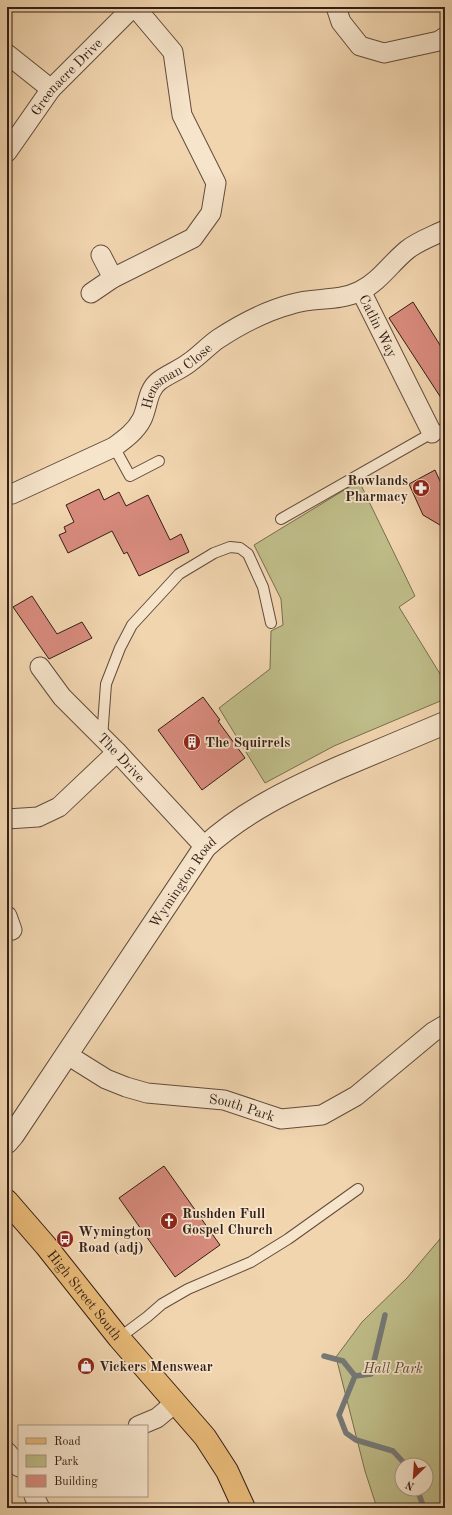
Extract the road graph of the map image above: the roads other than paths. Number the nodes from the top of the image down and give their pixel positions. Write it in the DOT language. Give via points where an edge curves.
graph roads {
  1 [pos="134,7"];
  2 [pos="336,7"];
  3 [pos="445,37"];
  4 [pos="7,54"];
  5 [pos="51,89"];
  6 [pos="7,152"];
  7 [pos="445,230"];
  8 [pos="101,254"];
  9 [pos="113,278"];
  10 [pos="361,291"];
  11 [pos="90,292"];
  12 [pos="438,431"];
  13 [pos="114,447"];
  14 [pos="159,461"];
  15 [pos="12,494"];
  16 [pos="280,519"];
  17 [pos="270,623"];
  18 [pos="40,667"];
  19 [pos="445,723"];
  20 [pos="102,738"];
  21 [pos="117,752"];
  22 [pos="7,820"];
  23 [pos="205,847"];
  24 [pos="445,1025"];
  25 [pos="66,1054"];
  26 [pos="7,1142"];
  27 [pos="358,1188"];
  28 [pos="7,1201"];
  29 [pos="119,1338"];
  30 [pos="175,1403"];
  31 [pos="140,1425"];
  32 [pos="7,1452"];
  33 [pos="18,1466"];
  34 [pos="34,1497"];
  35 [pos="40,1508"];
  36 [pos="244,1508"];
  1 -- 5 [label="street, Greenacre Drive"];
  1 -- 9 [label="street" via="173,52 182,115 216,183 212,213 193,238"];
  2 -- 3 [label="street" via="341,22 360,46 372,50 384,53 439,41"];
  4 -- 5 [label="street"];
  5 -- 6 [label="street, Greenacre Drive"];
  7 -- 10 [label="street, Catlin Way" via="408,249"];
  8 -- 9 [label="street"];
  9 -- 11 [label="street"];
  10 -- 12 [label="street, Catlin Way"];
  10 -- 13 [label="street, Hensman Close" via="342,298 307,300 270,311 217,340 178,371 157,382 150,392 147,407 138,427"];
  12 -- 16 [label="lane"];
  13 -- 14 [label="lane" via="130,476"];
  13 -- 15 [label="street, Hensman Close"];
  17 -- 20 [label="lane" via="264,587 248,554 240,548 230,547 214,553 178,574 137,619 120,648 106,684"];
  18 -- 20 [label="street, The Drive" via="62,697"];
  19 -- 23 [label="street, Wymington Road" via="291,789 236,822"];
  20 -- 21 [label="street, The Drive"];
  21 -- 22 [label="street" via="58,807 38,817"];
  21 -- 23 [label="street, The Drive"];
  23 -- 25 [label="street, Wymington Road"];
  24 -- 25 [label="street, South Park" via="433,1032 356,1096 322,1115 281,1119 224,1100 147,1093 126,1087 106,1079"];
  25 -- 26 [label="street, Wymington Road"];
  27 -- 29 [label="lane" via="252,1262 162,1304"];
  28 -- 29 [label="main road, High Street South"];
  29 -- 30 [label="main road, High Street South"];
  30 -- 31 [label="street" via="156,1418"];
  30 -- 36 [label="main road, High Street South" via="205,1437 227,1471"];
  32 -- 33 [label="street"];
  34 -- 35 [label="street"];
}
